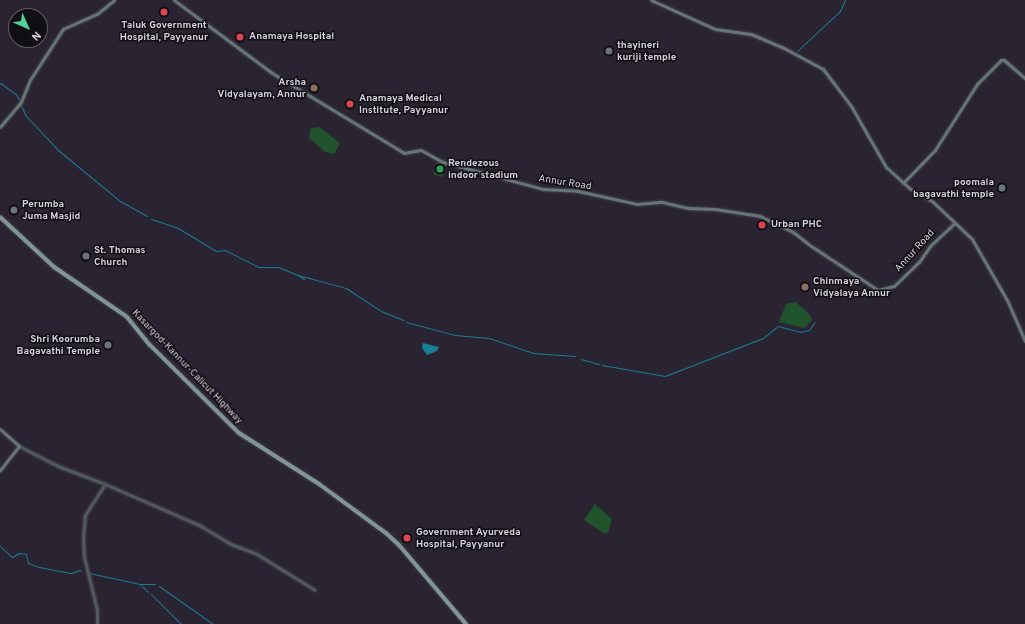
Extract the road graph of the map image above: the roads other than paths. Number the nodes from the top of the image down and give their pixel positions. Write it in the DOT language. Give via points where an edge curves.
graph roads {
  1 [pos="114,0"];
  2 [pos="174,0"];
  3 [pos="651,0"];
  4 [pos="1025,78"];
  5 [pos="0,127"];
  6 [pos="903,183"];
  7 [pos="0,216"];
  8 [pos="955,224"];
  9 [pos="1025,341"];
  10 [pos="0,430"];
  11 [pos="19,446"];
  12 [pos="0,470"];
  13 [pos="105,484"];
  14 [pos="315,590"];
  15 [pos="97,624"];
  16 [pos="466,624"];
  1 -- 5 [label="main road" via="97,14 63,29 30,80 21,103"];
  2 -- 8 [label="main road, Annur Road" via="272,73 404,153 421,150 443,162 543,189 578,191 637,204 662,202 687,208 760,216 793,232 878,290 894,286 919,262 930,246"];
  3 -- 6 [label="main road" via="715,29 751,34 782,46 823,69 851,106 886,167"];
  4 -- 6 [label="main road" via="1004,60 1000,60 977,84 935,150"];
  6 -- 8 [label="main road" via="933,202"];
  7 -- 16 [label="highway, Kasargod-Kannur-Calicut Highway" via="54,267 127,316 150,345 239,433 320,484 386,533"];
  8 -- 9 [label="main road" via="972,239 997,282"];
  10 -- 11 [label="main road"];
  11 -- 12 [label="main road"];
  11 -- 13 [label="street" via="58,466"];
  13 -- 14 [label="street" via="199,525 231,544 255,553"];
  13 -- 15 [label="street" via="85,515 83,538 84,557 97,610"];
}
